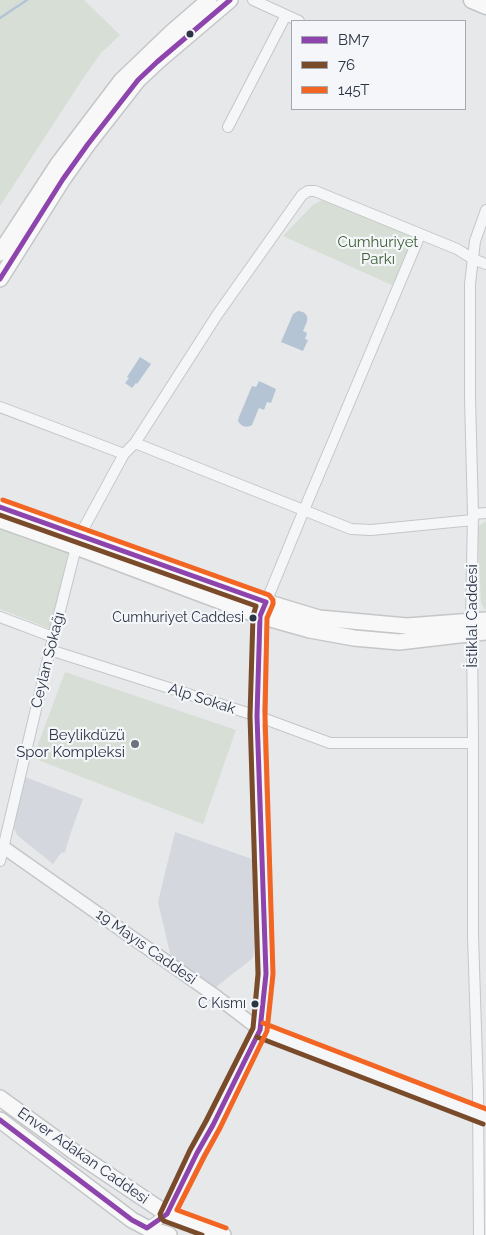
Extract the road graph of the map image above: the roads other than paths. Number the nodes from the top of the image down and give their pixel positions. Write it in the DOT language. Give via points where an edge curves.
graph roads {
  1 [pos="209,0"];
  2 [pos="230,0"];
  3 [pos="253,0"];
  4 [pos="472,0"];
  5 [pos="486,6"];
  6 [pos="286,14"];
  7 [pos="297,20"];
  8 [pos="228,127"];
  9 [pos="486,210"];
  10 [pos="420,235"];
  11 [pos="0,253"];
  12 [pos="473,259"];
  13 [pos="486,264"];
  14 [pos="0,279"];
  15 [pos="0,407"];
  16 [pos="135,443"];
  17 [pos="124,454"];
  18 [pos="0,507"];
  19 [pos="304,510"];
  20 [pos="486,513"];
  21 [pos="473,517"];
  22 [pos="0,520"];
  23 [pos="78,541"];
  24 [pos="263,609"];
  25 [pos="0,617"];
  26 [pos="486,620"];
  27 [pos="476,629"];
  28 [pos="53,637"];
  29 [pos="50,650"];
  30 [pos="257,716"];
  31 [pos="473,743"];
  32 [pos="3,847"];
  33 [pos="0,861"];
  34 [pos="260,1030"];
  35 [pos="0,1098"];
  36 [pos="482,1116"];
  37 [pos="0,1120"];
  38 [pos="167,1214"];
  39 [pos="147,1228"];
  40 [pos="169,1235"];
  41 [pos="223,1235"];
  42 [pos="479,1235"];
  1 -- 11 [label="main road" via="121,81 58,164"];
  2 -- 14 [label="main road" via="138,80 63,179"];
  3 -- 6 [label="street"];
  4 -- 5 [label="main road"];
  6 -- 7 [label="street"];
  6 -- 8 [label="street"];
  9 -- 12 [label="street, İstiklal Caddesi" via="475,241"];
  10 -- 12 [label="street, Ceylan Sokağı"];
  10 -- 16 [label="street, Ceylan Sokağı" via="315,191 302,194 217,315"];
  10 -- 19 [label="street"];
  12 -- 13 [label="street, Ceylan Sokağı"];
  12 -- 21 [label="street, İstiklal Caddesi" via="470,389"];
  15 -- 17 [label="street"];
  16 -- 17 [label="street, Ceylan Sokağı"];
  16 -- 19 [label="street"];
  17 -- 23 [label="street, Ceylan Sokağı"];
  18 -- 23 [label="main road"];
  19 -- 21 [label="street" via="351,529 372,530"];
  19 -- 24 [label="street"];
  20 -- 21 [label="street"];
  21 -- 27 [label="street, İstiklal Caddesi"];
  22 -- 23 [label="main road"];
  23 -- 24 [label="main road"];
  23 -- 28 [label="street, Ceylan Sokağı"];
  24 -- 27 [label="main road" via="310,630 354,638 399,642"];
  24 -- 30 [label="street"];
  25 -- 28 [label="street"];
  26 -- 27 [label="main road"];
  27 -- 31 [label="street, İstiklal Caddesi"];
  28 -- 29 [label="street, Ceylan Sokağı"];
  29 -- 30 [label="street, Alp Sokak"];
  29 -- 32 [label="street, Ceylan Sokağı"];
  30 -- 31 [label="street, Alp Sokak" via="330,742"];
  30 -- 34 [label="street" via="266,974"];
  31 -- 36 [label="street, İstiklal Caddesi" via="473,936"];
  32 -- 33 [label="street, Ceylan Sokağı"];
  32 -- 34 [label="street, 19 Mayıs Caddesi" via="217,996"];
  34 -- 36 [label="street, 19 Mayıs Caddesi"];
  34 -- 38 [label="street"];
  35 -- 38 [label="main road, Enver Adakan Caddesi"];
  36 -- 42 [label="street, İstiklal Caddesi"];
  37 -- 39 [label="main road, Enver Adakan Caddesi"];
  38 -- 39 [label="street"];
  38 -- 41 [label="main road, Enver Adakan Caddesi"];
  39 -- 40 [label="main road, Enver Adakan Caddesi"];
}
